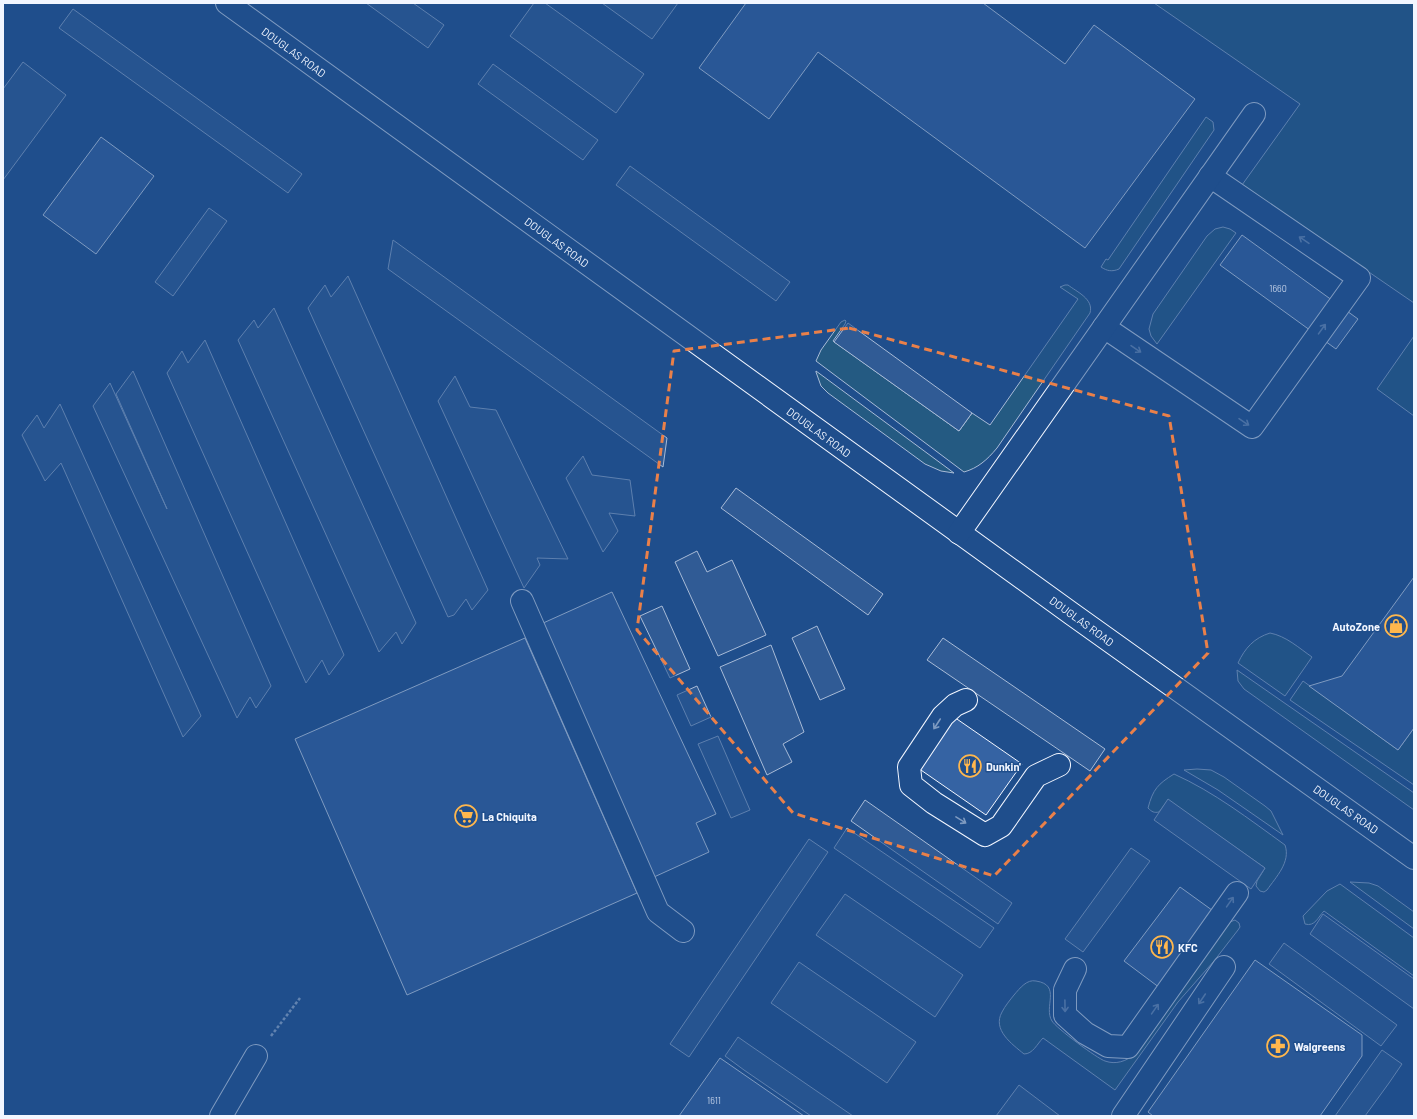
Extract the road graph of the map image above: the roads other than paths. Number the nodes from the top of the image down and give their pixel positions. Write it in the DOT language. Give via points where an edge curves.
graph roads {
  1 [pos="227,3"];
  2 [pos="1254,114"];
  3 [pos="1210,176"];
  4 [pos="1104,327"];
  5 [pos="959,533"];
  6 [pos="522,601"];
  7 [pos="966,700"];
  8 [pos="1060,765"];
  9 [pos="1414,858"];
  10 [pos="1237,893"];
  11 [pos="683,931"];
  12 [pos="1224,967"];
  13 [pos="1075,969"];
  14 [pos="256,1056"];
  15 [pos="221,1116"];
  16 [pos="1123,1116"];
  1 -- 5 [label="street, DOUGLAS ROAD"];
  2 -- 3 [label="street"];
  3 -- 4 [label="street"];
  4 -- 3 [label="street, one-way" via="1252,427 1359,278"];
  4 -- 5 [label="street"];
  5 -- 9 [label="street, DOUGLAS ROAD"];
  6 -- 11 [label="street" via="658,912"];
  7 -- 8 [label="street, one-way" via="955,705 943,716 909,767 911,785 934,803 986,835 1001,826 1036,776"];
  13 -- 10 [label="street, one-way" via="1064,990 1065,1015 1085,1033 1108,1046 1128,1047"];
  12 -- 16 [label="street, one-way"];
  14 -- 15 [label="street"];
}
